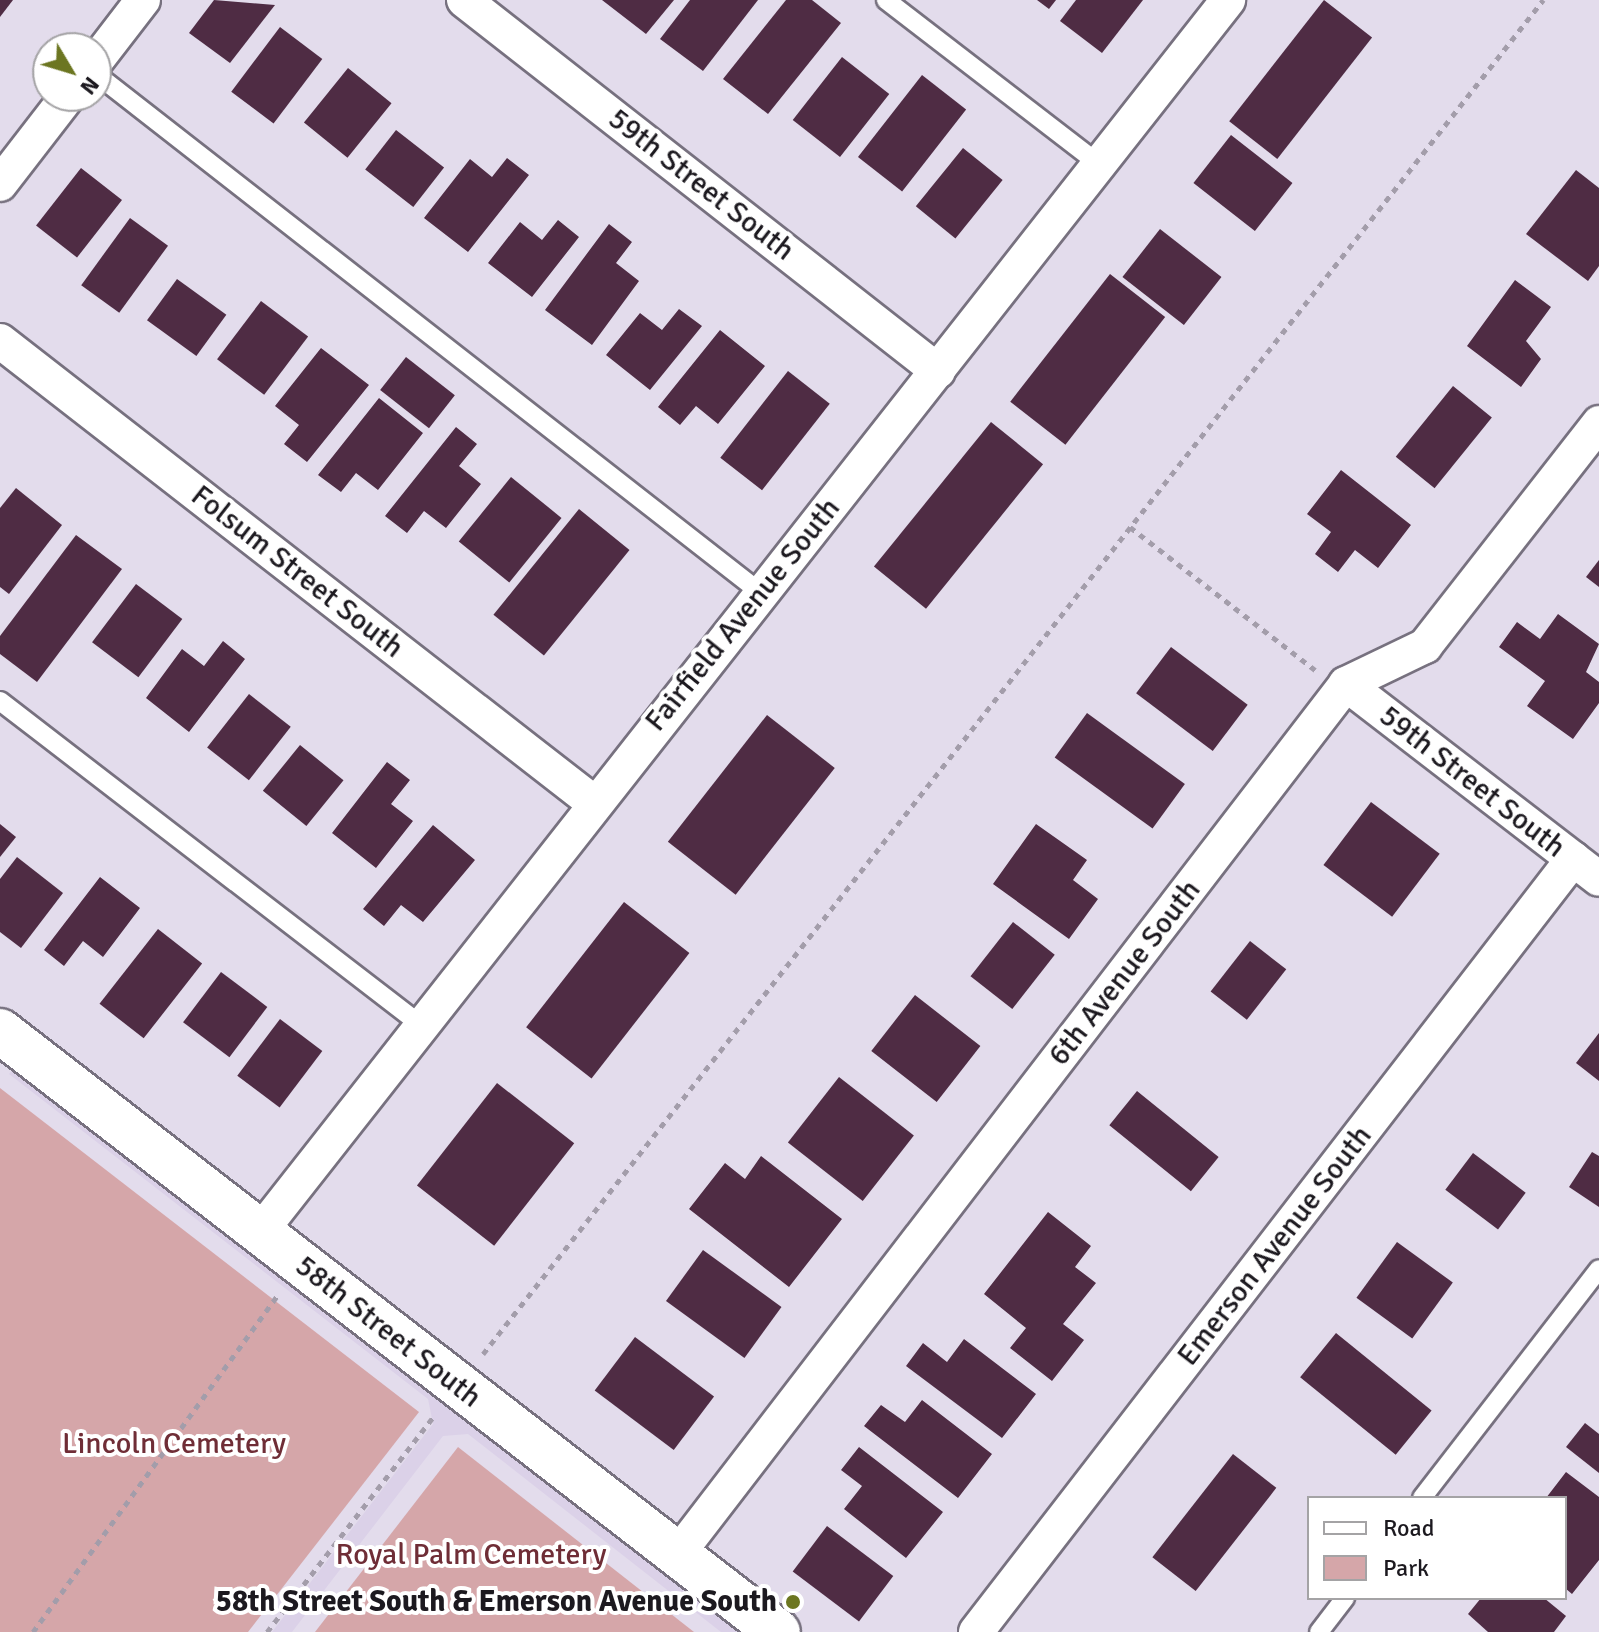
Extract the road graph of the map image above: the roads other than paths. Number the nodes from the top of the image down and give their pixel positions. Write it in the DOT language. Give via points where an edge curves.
graph roads {
  1 [pos="143,0"];
  2 [pos="464,0"];
  3 [pos="886,0"];
  4 [pos="1228,0"];
  5 [pos="112,40"];
  6 [pos="112,86"];
  7 [pos="56,112"];
  8 [pos="1099,164"];
  9 [pos="0,184"];
  10 [pos="0,341"];
  11 [pos="938,371"];
  12 [pos="1599,423"];
  13 [pos="761,593"];
  14 [pos="1344,687"];
  15 [pos="0,701"];
  16 [pos="594,803"];
  17 [pos="1586,869"];
  18 [pos="421,1025"];
  19 [pos="0,1031"];
  20 [pos="260,1232"];
  21 [pos="1599,1269"];
  22 [pos="1424,1496"];
  23 [pos="677,1555"];
  24 [pos="1343,1600"];
  25 [pos="778,1632"];
  26 [pos="976,1632"];
  27 [pos="1319,1632"];
  1 -- 5 [label="street"];
  2 -- 11 [label="street, 59th Street South"];
  3 -- 8 [label="lane"];
  4 -- 8 [label="street, Fairfield Avenue South"];
  6 -- 13 [label="lane"];
  7 -- 9 [label="street"];
  8 -- 11 [label="street, Fairfield Avenue South"];
  10 -- 16 [label="street, Folsum Street South"];
  11 -- 13 [label="street, Fairfield Avenue South"];
  12 -- 14 [label="street, 6th Avenue South" via="1425,646"];
  13 -- 16 [label="street, Fairfield Avenue South"];
  14 -- 17 [label="street, 59th Street South"];
  14 -- 23 [label="street, 6th Avenue South"];
  15 -- 18 [label="lane"];
  16 -- 18 [label="street, Fairfield Avenue South"];
  17 -- 26 [label="street, Emerson Avenue South"];
  18 -- 20 [label="street, Fairfield Avenue South"];
  19 -- 20 [label="street, 58th Street South"];
  20 -- 23 [label="street, 58th Street South"];
  21 -- 22 [label="lane"];
  23 -- 25 [label="street, 58th Street South"];
  24 -- 27 [label="lane"];
}
